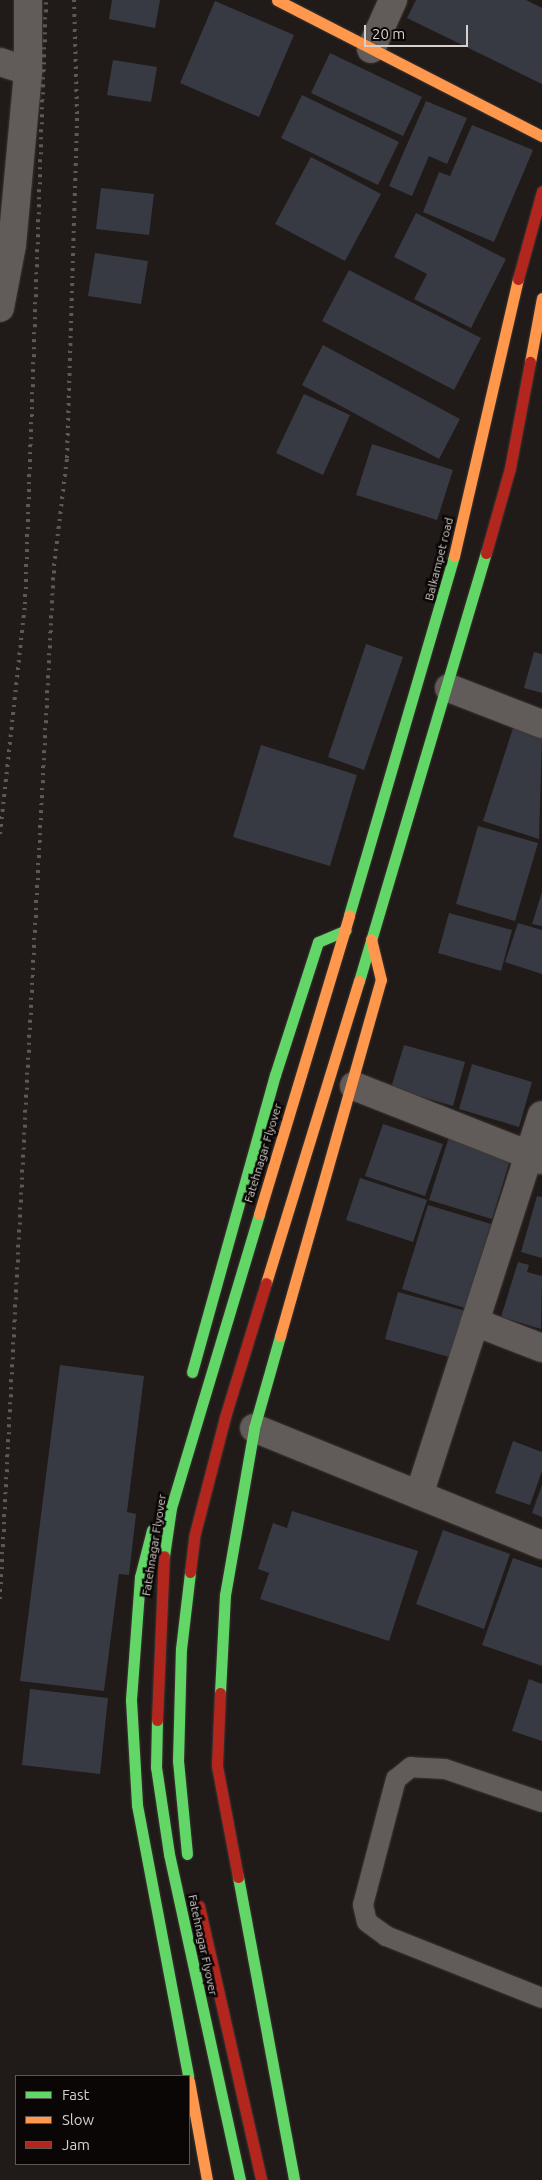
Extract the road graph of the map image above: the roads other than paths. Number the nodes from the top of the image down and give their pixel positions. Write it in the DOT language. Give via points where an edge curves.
graph roads {
  1 [pos="28,0"];
  2 [pos="277,0"];
  3 [pos="393,0"];
  4 [pos="371,49"];
  5 [pos="0,62"];
  6 [pos="28,71"];
  7 [pos="542,136"];
  8 [pos="9,154"];
  9 [pos="542,192"];
  10 [pos="6,242"];
  11 [pos="542,298"];
  12 [pos="0,308"];
  13 [pos="449,688"];
  14 [pos="542,724"];
  15 [pos="346,930"];
  16 [pos="370,937"];
  17 [pos="354,1086"];
  18 [pos="542,1115"];
  19 [pos="535,1157"];
  20 [pos="475,1322"];
  21 [pos="542,1348"];
  22 [pos="190,1383"];
  23 [pos="254,1428"];
  24 [pos="164,1485"];
  25 [pos="419,1495"];
  26 [pos="542,1545"];
  27 [pos="542,1802"];
  28 [pos="189,1865"];
  29 [pos="196,1893"];
  30 [pos="542,1998"];
  31 [pos="188,2075"];
  32 [pos="190,2086"];
  33 [pos="207,2180"];
  34 [pos="240,2180"];
  35 [pos="261,2180"];
  36 [pos="294,2180"];
  1 -- 6 [label="street"];
  2 -- 4 [label="main road"];
  3 -- 4 [label="street"];
  4 -- 7 [label="main road"];
  5 -- 6 [label="street"];
  6 -- 8 [label="street"];
  8 -- 10 [label="street"];
  9 -- 15 [label="main road, Balkampet road" via="503,332 479,457 445,594"];
  10 -- 12 [label="street"];
  11 -- 13 [label="main road" via="510,468"];
  13 -- 14 [label="street"];
  13 -- 16 [label="main road"];
  15 -- 22 [label="main road" via="318,942 275,1075"];
  15 -- 34 [label="main road, Fatehnagar Flyover" via="171,1508 161,1579 156,1768 169,1854"];
  16 -- 17 [label="main road" via="381,980"];
  16 -- 28 [label="main road" via="194,1537 181,1649 178,1761"];
  17 -- 19 [label="street"];
  17 -- 23 [label="main road" via="304,1246"];
  18 -- 19 [label="street"];
  19 -- 20 [label="street"];
  20 -- 21 [label="street"];
  20 -- 25 [label="street"];
  23 -- 25 [label="street"];
  23 -- 36 [label="main road" via="225,1595 217,1766"];
  24 -- 31 [label="main road" via="140,1577 131,1700 138,1805"];
  25 -- 26 [label="street"];
  27 -- 30 [label="lane" via="446,1769 410,1767 396,1779 363,1905 367,1922 386,1936"];
  29 -- 35 [label="main road, Fatehnagar Flyover"];
  32 -- 33 [label="main road"];
}
